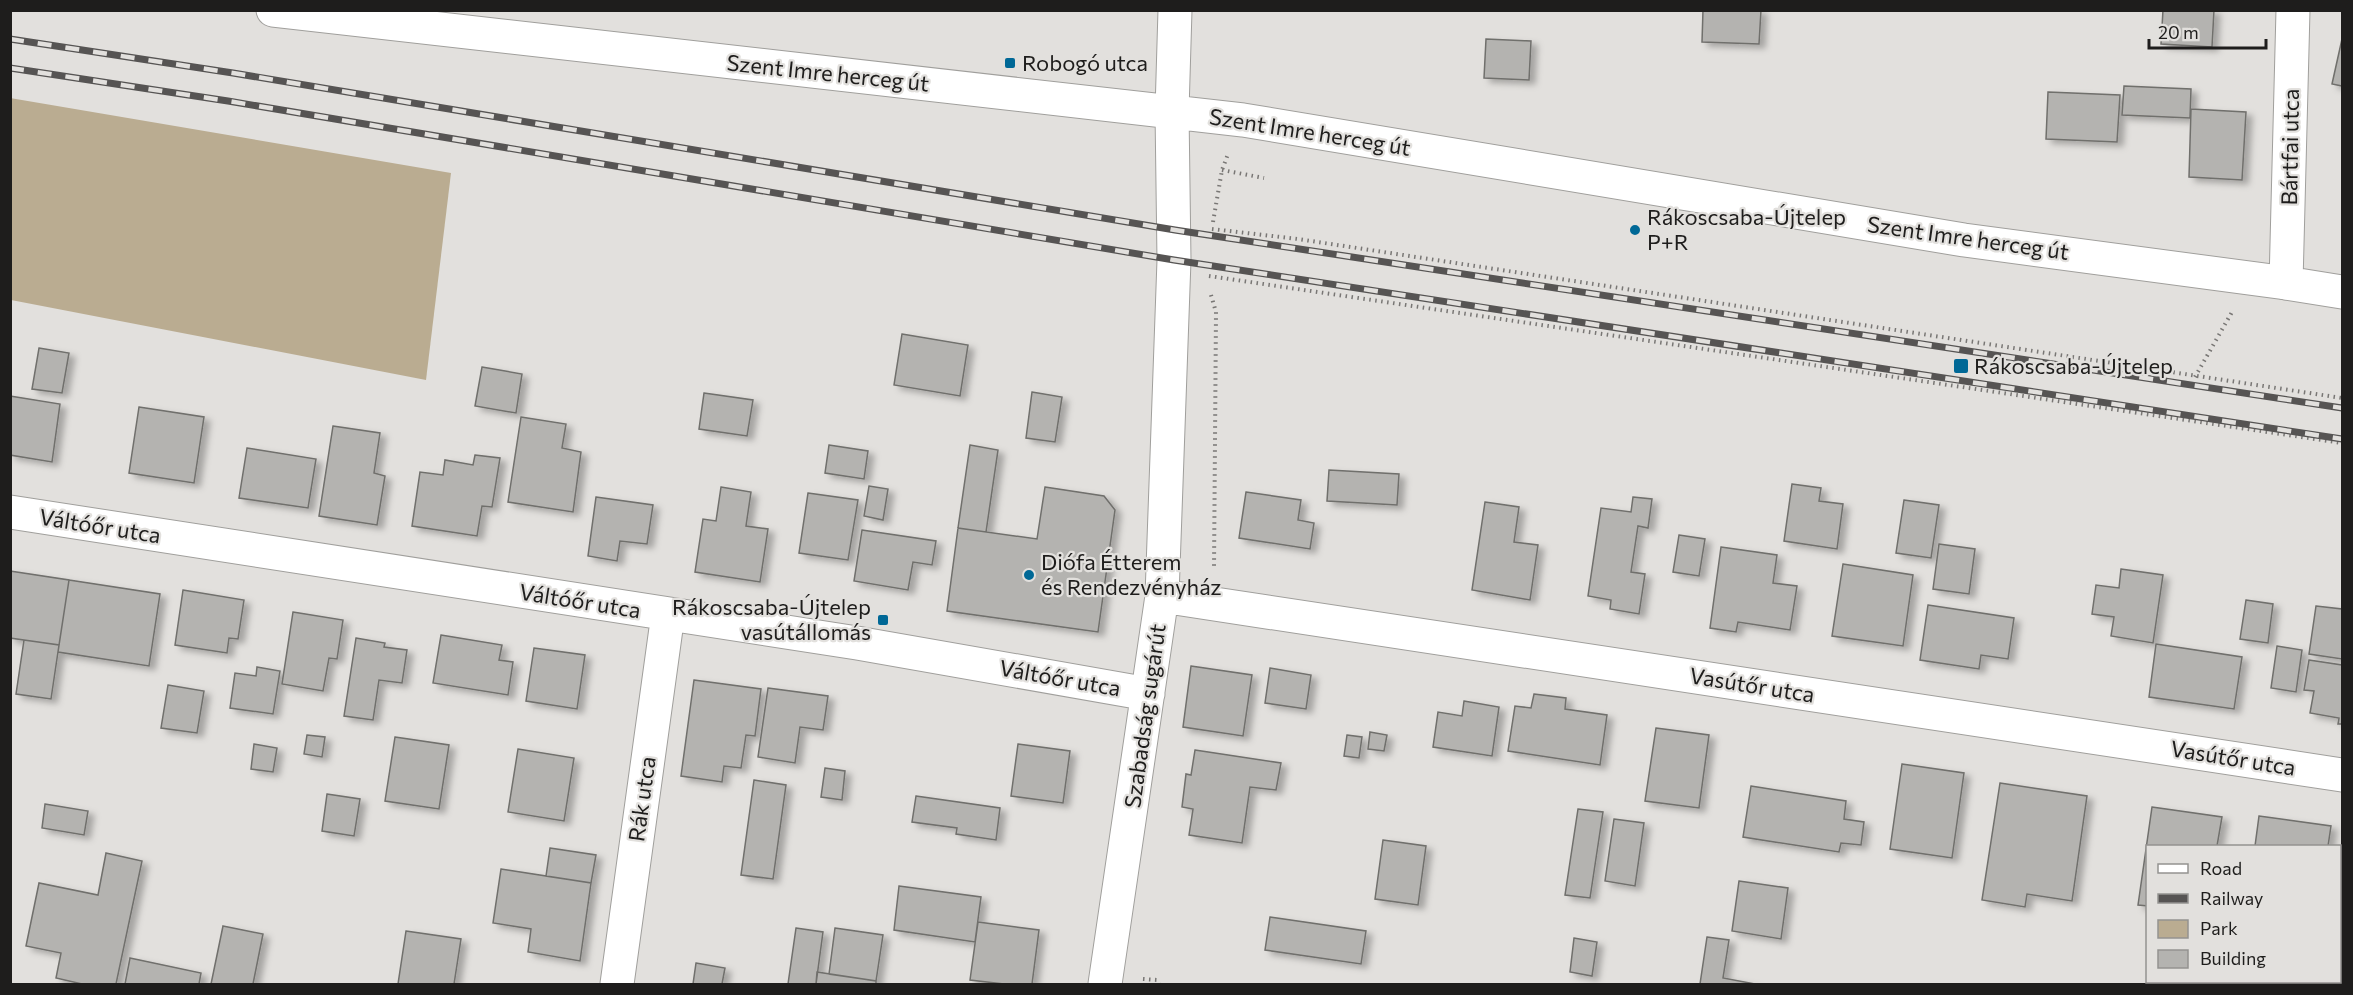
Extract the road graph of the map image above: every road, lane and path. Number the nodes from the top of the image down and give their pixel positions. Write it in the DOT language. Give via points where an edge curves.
graph roads {
  1 [pos="273,10"];
  2 [pos="1175,10"];
  3 [pos="2292,10"];
  4 [pos="1172,111"];
  5 [pos="1243,120"];
  6 [pos="1222,170"];
  7 [pos="1264,177"];
  8 [pos="1212,229"];
  9 [pos="1212,236"];
  10 [pos="1209,265"];
  11 [pos="1208,275"];
  12 [pos="1208,281"];
  13 [pos="2286,283"];
  14 [pos="1210,292"];
  15 [pos="2343,292"];
  16 [pos="2235,306"];
  17 [pos="2195,377"];
  18 [pos="2343,398"];
  19 [pos="2343,443"];
  20 [pos="10,512"];
  21 [pos="1162,596"];
  22 [pos="1214,603"];
  23 [pos="668,614"];
  24 [pos="1149,694"];
  25 [pos="2343,775"];
  26 [pos="617,984"];
  27 [pos="1105,984"];
  1 -- 4 [label="street, Szent Imre herceg út"];
  2 -- 4 [label="street"];
  3 -- 13 [label="street, Bártfai utca"];
  4 -- 5 [label="street, Szent Imre herceg út"];
  4 -- 21 [label="street, Szabadság sugárút" via="1175,230"];
  5 -- 6 [label="path"];
  5 -- 13 [label="street, Szent Imre herceg út" via="1964,240"];
  6 -- 7 [label="path"];
  6 -- 8 [label="path"];
  8 -- 9 [label="path"];
  8 -- 17 [label="path"];
  10 -- 11 [label="path"];
  11 -- 12 [label="path"];
  11 -- 19 [label="path"];
  13 -- 15 [label="street, Szent Imre herceg út"];
  14 -- 22 [label="path" via="1216,312"];
  16 -- 17 [label="path"];
  17 -- 18 [label="path"];
  20 -- 23 [label="street, Váltóőr utca"];
  21 -- 22 [label="street, Vasútőr utca"];
  21 -- 24 [label="street, Szabadság sugárút"];
  22 -- 25 [label="street, Vasútőr utca"];
  23 -- 24 [label="street, Váltóőr utca"];
  23 -- 26 [label="street, Rák utca"];
  24 -- 27 [label="street, Szabadság sugárút"];
}
